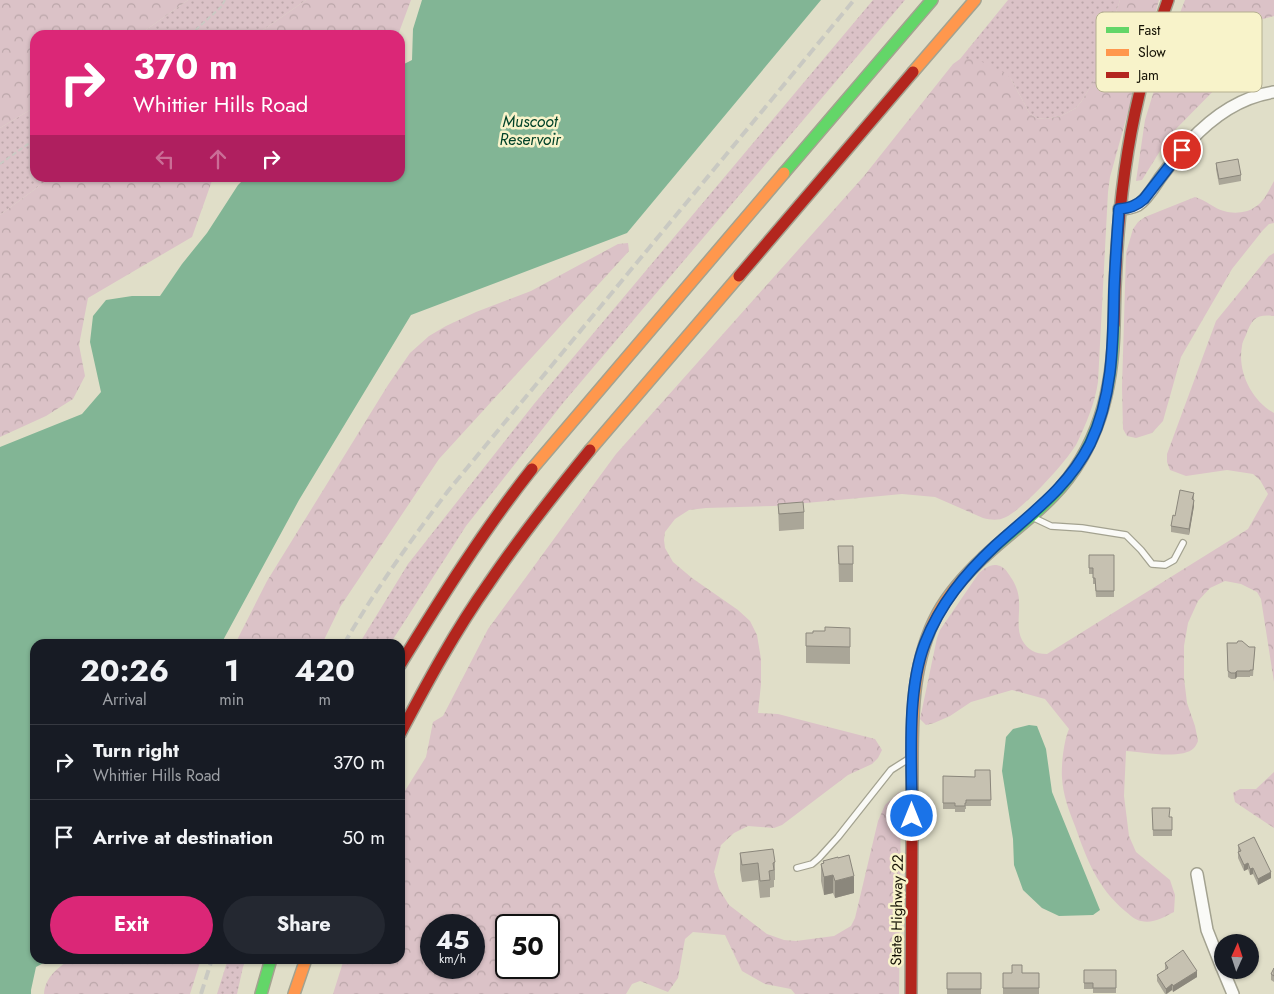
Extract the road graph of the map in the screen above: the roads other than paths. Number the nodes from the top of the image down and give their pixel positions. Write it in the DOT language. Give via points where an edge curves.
graph roads {
  1 [pos="932,0"];
  2 [pos="975,0"];
  3 [pos="1168,0"];
  4 [pos="1164,12"];
  5 [pos="1139,92"];
  6 [pos="1274,92"];
  7 [pos="1119,209"];
  8 [pos="1030,516"];
  9 [pos="1183,543"];
  10 [pos="405,657"];
  11 [pos="405,724"];
  12 [pos="912,757"];
  13 [pos="797,868"];
  14 [pos="1197,874"];
  15 [pos="1214,948"];
  16 [pos="269,964"];
  17 [pos="304,964"];
  18 [pos="1227,979"];
  19 [pos="260,994"];
  20 [pos="294,994"];
  21 [pos="911,994"];
  22 [pos="1233,994"];
  1 -- 10 [label="main road" via="540,460 460,567"];
  2 -- 11 [label="main road" via="566,480 488,585"];
  3 -- 4 [label="main road, State Highway 22"];
  5 -- 7 [label="main road, State Highway 22"];
  6 -- 7 [label="street" via="1261,94 1227,109 1190,141 1138,205"];
  7 -- 8 [label="main road, State Highway 22" via="1112,361 1104,404 1079,462 1052,496"];
  8 -- 9 [label="lane" via="1051,526 1126,535 1152,564 1165,565 1174,560"];
  8 -- 12 [label="main road, State Highway 22" via="962,579 932,625 914,686"];
  12 -- 13 [label="lane" via="890,770 819,858 812,864"];
  12 -- 21 [label="main road, State Highway 22"];
  14 -- 15 [label="street" via="1206,930"];
  16 -- 19 [label="main road"];
  17 -- 20 [label="main road"];
  18 -- 22 [label="street"];
}
